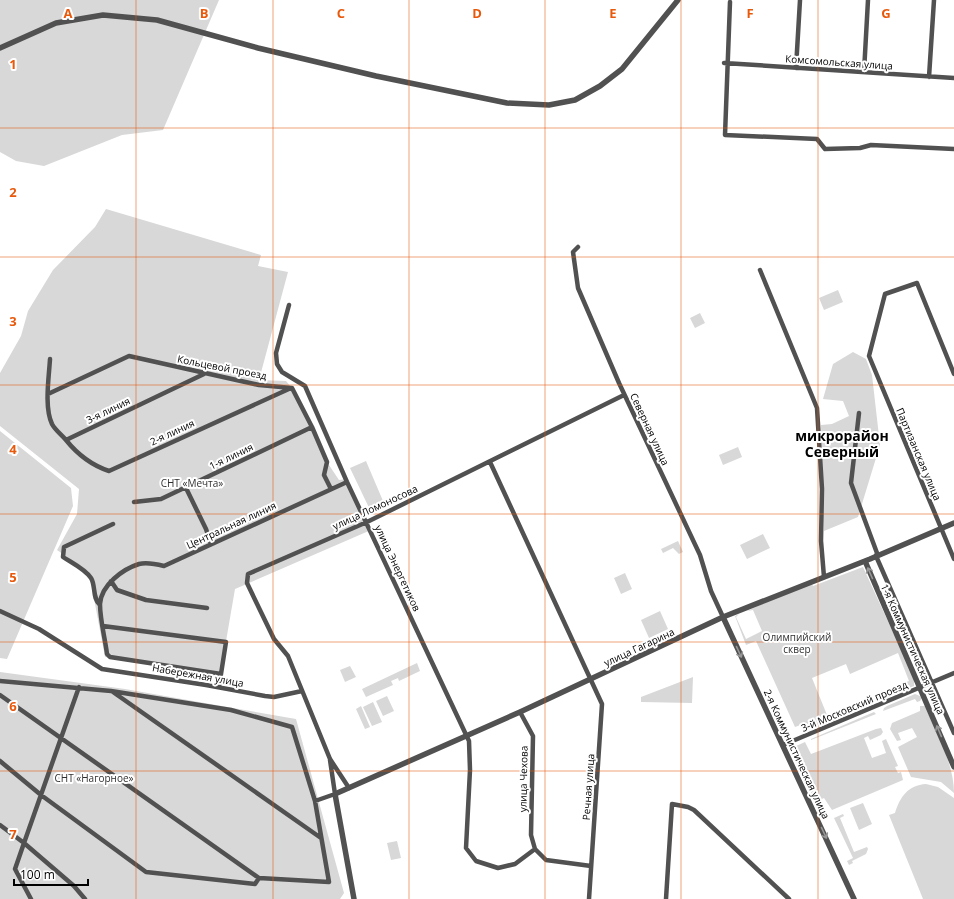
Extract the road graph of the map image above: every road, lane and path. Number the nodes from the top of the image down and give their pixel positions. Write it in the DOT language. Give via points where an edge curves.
graph roads {
  1 [pos="678,0"];
  2 [pos="800,0"];
  3 [pos="868,0"];
  4 [pos="934,0"];
  5 [pos="730,2"];
  6 [pos="0,48"];
  7 [pos="726,64"];
  8 [pos="796,68"];
  9 [pos="864,72"];
  10 [pos="929,77"];
  11 [pos="954,78"];
  12 [pos="954,149"];
  13 [pos="578,247"];
  14 [pos="760,270"];
  15 [pos="289,305"];
  16 [pos="50,359"];
  17 [pos="204,374"];
  18 [pos="954,374"];
  19 [pos="292,388"];
  20 [pos="48,394"];
  21 [pos="624,395"];
  22 [pos="859,413"];
  23 [pos="312,427"];
  24 [pos="66,440"];
  25 [pos="490,462"];
  26 [pos="347,482"];
  27 [pos="186,488"];
  28 [pos="331,489"];
  29 [pos="134,502"];
  30 [pos="367,522"];
  31 [pos="954,523"];
  32 [pos="113,524"];
  33 [pos="941,529"];
  34 [pos="211,544"];
  35 [pos="876,556"];
  36 [pos="954,559"];
  37 [pos="865,561"];
  38 [pos="824,577"];
  39 [pos="111,581"];
  40 [pos="100,605"];
  41 [pos="207,608"];
  42 [pos="0,611"];
  43 [pos="723,617"];
  44 [pos="103,626"];
  45 [pos="954,673"];
  46 [pos="221,674"];
  47 [pos="591,679"];
  48 [pos="0,681"];
  49 [pos="931,683"];
  50 [pos="79,687"];
  51 [pos="219,687"];
  52 [pos="920,687"];
  53 [pos="112,691"];
  54 [pos="302,691"];
  55 [pos="0,695"];
  56 [pos="520,712"];
  57 [pos="954,733"];
  58 [pos="466,736"];
  59 [pos="61,738"];
  60 [pos="782,744"];
  61 [pos="330,759"];
  62 [pos="0,761"];
  63 [pos="954,767"];
  64 [pos="342,776"];
  65 [pos="332,780"];
  66 [pos="349,788"];
  67 [pos="335,794"];
  68 [pos="41,795"];
  69 [pos="315,801"];
  70 [pos="0,825"];
  71 [pos="321,838"];
  72 [pos="24,843"];
  73 [pos="535,849"];
  74 [pos="591,866"];
  75 [pos="259,878"];
  76 [pos="780,892"];
  77 [pos="31,899"];
  78 [pos="85,899"];
  79 [pos="354,899"];
  80 [pos="589,899"];
  81 [pos="666,899"];
  82 [pos="780,899"];
  83 [pos="789,899"];
  84 [pos="854,899"];
  1 -- 6 [label="street" via="622,69 600,86 575,100 549,105 507,103 376,76 258,48 157,20 103,15 56,23"];
  2 -- 8 [label="street"];
  3 -- 9 [label="street"];
  4 -- 10 [label="street"];
  5 -- 7 [label="street"];
  7 -- 8 [label="street, Комсомольская улица"];
  7 -- 12 [label="street" via="725,135 817,139 825,149 860,148 871,145"];
  8 -- 9 [label="street, Комсомольская улица"];
  9 -- 10 [label="street, Комсомольская улица"];
  10 -- 11 [label="street, Комсомольская улица"];
  13 -- 21 [label="street, Северная улица" via="573,252 578,288"];
  14 -- 38 [label="street" via="817,408"];
  15 -- 26 [label="street, улица Энергетиков" via="276,353 277,364 282,372 304,386"];
  16 -- 20 [label="street"];
  17 -- 19 [label="street, Кольцевой проезд" via="259,385"];
  17 -- 20 [label="street, Кольцевой проезд" via="129,356"];
  17 -- 24 [label="street, 3-я линия"];
  18 -- 33 [label="street, Партизанская улица" via="917,283 885,294 869,356"];
  19 -- 23 [label="street"];
  19 -- 24 [label="street, 2-я линия" via="109,471 83,458"];
  20 -- 24 [label="street" via="53,426"];
  21 -- 25 [label="street, улица Ломоносова"];
  21 -- 43 [label="street, Северная улица" via="700,555 711,591"];
  22 -- 35 [label="street" via="851,483"];
  23 -- 27 [label="street, 1-я линия"];
  23 -- 28 [label="street" via="327,462 324,475"];
  25 -- 30 [label="street, улица Ломоносова"];
  25 -- 47 [label="street, Речная улица"];
  26 -- 28 [label="street, Центральная линия"];
  26 -- 30 [label="street, улица Энергетиков"];
  27 -- 29 [label="street, 1-я линия" via="161,499"];
  27 -- 34 [label="street"];
  28 -- 34 [label="street, Центральная линия"];
  30 -- 54 [label="street, улица Ломоносова" via="248,574 247,578 259,608 274,639 288,656"];
  30 -- 58 [label="street, улица Энергетиков"];
  31 -- 33 [label="street, улица Гагарина"];
  32 -- 40 [label="street" via="64,548 63,556 92,579"];
  33 -- 35 [label="street, улица Гагарина"];
  33 -- 36 [label="street, Партизанская улица"];
  34 -- 39 [label="street, Центральная линия" via="164,566 140,564"];
  35 -- 37 [label="street, улица Гагарина"];
  35 -- 49 [label="street"];
  37 -- 38 [label="street, улица Гагарина"];
  52 -- 37 [label="street, 1-я Коммунистическая улица, one-way"];
  38 -- 43 [label="street, улица Гагарина"];
  39 -- 40 [label="street"];
  39 -- 41 [label="street" via="117,590 146,600"];
  40 -- 44 [label="street"];
  42 -- 51 [label="street, Набережная улица" via="30,624 102,669"];
  43 -- 47 [label="street, улица Гагарина"];
  43 -- 60 [label="street, 2-я Коммунистическая улица, one-way"];
  44 -- 46 [label="street" via="107,654 110,657"];
  44 -- 46 [label="street" via="226,642"];
  45 -- 49 [label="street, 3-й Московский проезд"];
  46 -- 51 [label="street"];
  47 -- 56 [label="street, улица Гагарина"];
  47 -- 74 [label="street, Речная улица" via="602,707"];
  48 -- 50 [label="street"];
  49 -- 52 [label="street, 3-й Московский проезд"];
  49 -- 57 [label="street"];
  50 -- 53 [label="street"];
  50 -- 59 [label="street"];
  51 -- 54 [label="street, Набережная улица" via="270,697"];
  52 -- 60 [label="street, 3-й Московский проезд"];
  63 -- 52 [label="street, 1-я Коммунистическая улица, one-way"];
  53 -- 69 [label="street" via="231,710 292,727"];
  53 -- 71 [label="street"];
  54 -- 61 [label="street"];
  55 -- 59 [label="street"];
  56 -- 58 [label="street, улица Гагарина"];
  56 -- 73 [label="street, улица Чехова" via="533,736 531,835"];
  58 -- 66 [label="street, улица Гагарина"];
  58 -- 73 [label="street, улица Энергетиков" via="469,741 470,770 466,848 476,861 498,868 515,864"];
  59 -- 68 [label="street"];
  59 -- 75 [label="street"];
  60 -- 84 [label="street, 2-я Коммунистическая улица, one-way"];
  61 -- 64 [label="street"];
  61 -- 65 [label="street"];
  62 -- 68 [label="street"];
  64 -- 65 [label="street" via="337,775"];
  64 -- 66 [label="street"];
  65 -- 67 [label="street"];
  66 -- 67 [label="street, улица Гагарина"];
  67 -- 69 [label="street"];
  67 -- 79 [label="street"];
  68 -- 72 [label="street"];
  68 -- 75 [label="street" via="146,872 256,884"];
  69 -- 71 [label="street"];
  70 -- 72 [label="street"];
  71 -- 75 [label="street" via="329,882"];
  72 -- 77 [label="street" via="15,869"];
  72 -- 78 [label="street" via="74,886"];
  73 -- 74 [label="street" via="546,860"];
  74 -- 80 [label="street, Речная улица"];
  76 -- 81 [label="street" via="694,810 672,804"];
  76 -- 82 [label="street"];
  76 -- 83 [label="street"];
}
